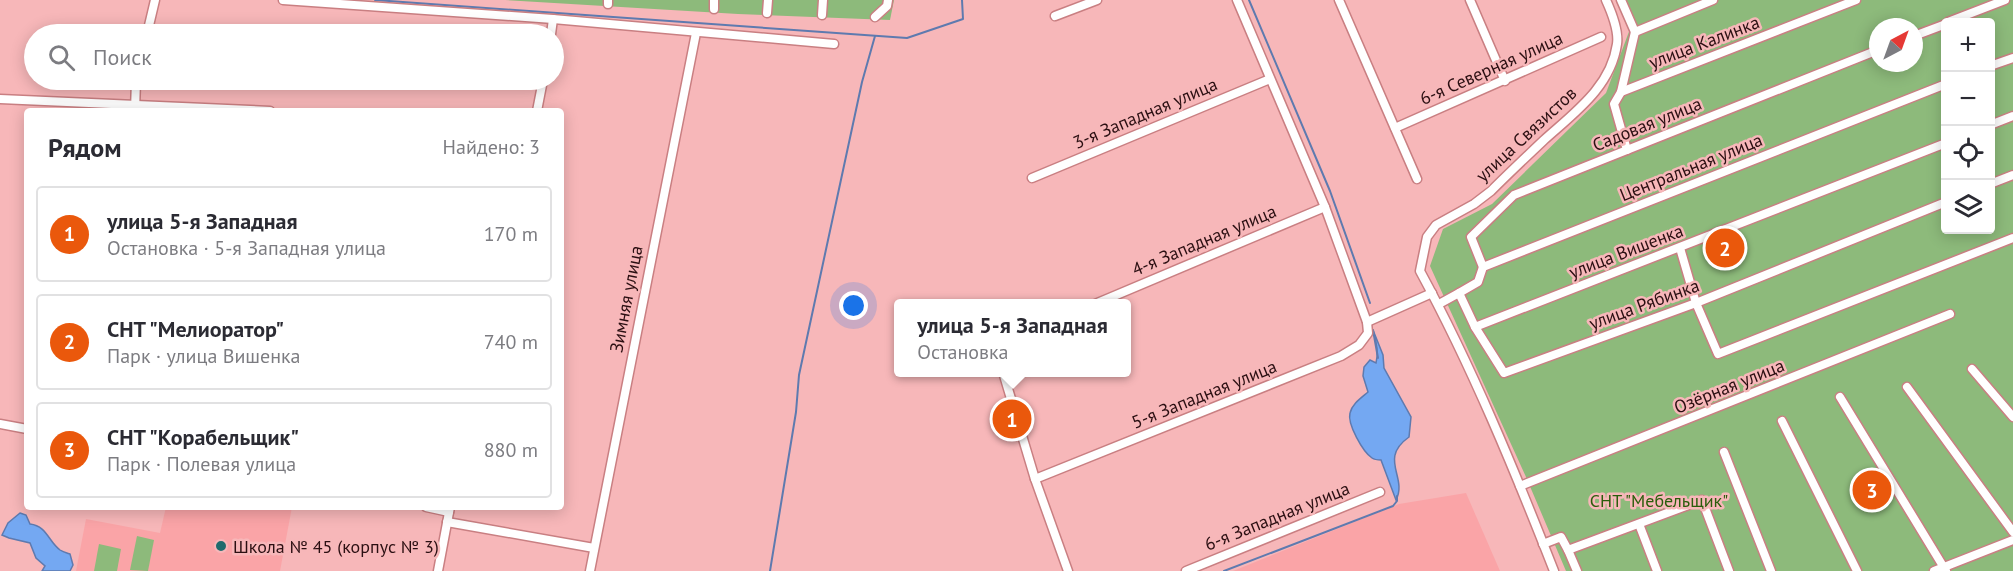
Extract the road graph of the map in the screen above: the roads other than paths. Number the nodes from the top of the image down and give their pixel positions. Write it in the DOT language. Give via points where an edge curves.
graph roads {
  1 [pos="155,0"];
  2 [pos="283,0"];
  3 [pos="768,0"];
  4 [pos="823,0"];
  5 [pos="888,0"];
  6 [pos="1097,0"];
  7 [pos="1237,0"];
  8 [pos="1339,0"];
  9 [pos="1470,0"];
  10 [pos="1606,0"];
  11 [pos="1621,0"];
  12 [pos="1713,0"];
  13 [pos="1856,0"];
  14 [pos="2005,0"];
  15 [pos="768,13"];
  16 [pos="822,15"];
  17 [pos="1055,16"];
  18 [pos="875,17"];
  19 [pos="1960,18"];
  20 [pos="553,19"];
  21 [pos="149,24"];
  22 [pos="552,24"];
  23 [pos="1941,25"];
  24 [pos="1635,32"];
  25 [pos="1923,32"];
  26 [pos="696,33"];
  27 [pos="1601,37"];
  28 [pos="834,44"];
  29 [pos="1869,54"];
  30 [pos="2013,58"];
  31 [pos="1995,64"];
  32 [pos="1270,79"];
  33 [pos="1505,81"];
  34 [pos="1941,86"];
  35 [pos="136,90"];
  36 [pos="541,90"];
  37 [pos="1621,92"];
  38 [pos="0,99"];
  39 [pos="135,108"];
  40 [pos="224,108"];
  41 [pos="538,108"];
  42 [pos="2013,116"];
  43 [pos="1995,123"];
  44 [pos="1395,128"];
  45 [pos="1941,145"];
  46 [pos="1627,150"];
  47 [pos="2013,175"];
  48 [pos="1032,178"];
  49 [pos="1417,179"];
  50 [pos="1995,182"];
  51 [pos="1941,204"];
  52 [pos="1325,207"];
  53 [pos="2013,238"];
  54 [pos="1680,248"];
  55 [pos="1483,267"];
  56 [pos="1432,293"];
  57 [pos="1459,293"];
  58 [pos="1105,299"];
  59 [pos="1696,303"];
  60 [pos="1439,304"];
  61 [pos="1950,314"];
  62 [pos="1367,322"];
  63 [pos="1475,327"];
  64 [pos="1972,369"];
  65 [pos="1004,377"];
  66 [pos="1908,387"];
  67 [pos="1840,397"];
  68 [pos="2013,417"];
  69 [pos="1782,421"];
  70 [pos="0,424"];
  71 [pos="24,428"];
  72 [pos="1724,452"];
  73 [pos="1035,479"];
  74 [pos="1520,486"];
  75 [pos="1380,492"];
  76 [pos="450,510"];
  77 [pos="447,522"];
  78 [pos="1639,524"];
  79 [pos="2013,532"];
  80 [pos="2013,540"];
  81 [pos="1543,544"];
  82 [pos="594,548"];
  83 [pos="1568,550"];
  84 [pos="1945,569"];
  85 [pos="438,571"];
  86 [pos="590,571"];
  87 [pos="1068,571"];
  88 [pos="1186,571"];
  89 [pos="1554,571"];
  90 [pos="1577,571"];
  91 [pos="1658,571"];
  92 [pos="1730,571"];
  93 [pos="1771,571"];
  94 [pos="1857,571"];
  95 [pos="1934,571"];
  1 -- 21 [label="street"];
  2 -- 20 [label="street"];
  3 -- 15 [label="street"];
  4 -- 16 [label="street"];
  5 -- 18 [label="street"];
  6 -- 17 [label="street"];
  7 -- 32 [label="street"];
  8 -- 44 [label="street"];
  9 -- 33 [label="street"];
  10 -- 56 [label="street, улица Связистов" via="1618,42 1602,82 1588,100 1491,191 1436,225 1427,237 1420,271"];
  11 -- 24 [label="street"];
  12 -- 24 [label="street"];
  13 -- 37 [label="street, улица Калинка"];
  14 -- 19 [label="street"];
  20 -- 22 [label="street"];
  20 -- 26 [label="street"];
  23 -- 25 [label="street"];
  24 -- 37 [label="street"];
  26 -- 28 [label="street"];
  26 -- 82 [label="street, Зимняя улица"];
  27 -- 33 [label="street, 6-я Северная улица"];
  29 -- 46 [label="street, Садовая улица"];
  30 -- 31 [label="street"];
  32 -- 48 [label="street, 3-я Западная улица"];
  32 -- 52 [label="street"];
  33 -- 44 [label="street, 6-я Северная улица"];
  34 -- 55 [label="street, Центральная улица"];
  35 -- 39 [label="street"];
  36 -- 41 [label="street"];
  37 -- 46 [label="street" via="1614,104"];
  38 -- 39 [label="street"];
  39 -- 40 [label="street"];
  42 -- 43 [label="street"];
  44 -- 49 [label="street"];
  45 -- 54 [label="street, улица Вишенка"];
  46 -- 55 [label="street, Садовая улица" via="1514,195 1471,237"];
  47 -- 50 [label="street"];
  51 -- 59 [label="street, улица Рябинка"];
  52 -- 58 [label="street, 4-я Западная улица"];
  52 -- 62 [label="street"];
  53 -- 59 [label="street, Озёрная улица" via="1718,354"];
  54 -- 59 [label="street"];
  54 -- 63 [label="street, улица Вишенка"];
  55 -- 57 [label="street" via="1478,282"];
  56 -- 60 [label="street"];
  56 -- 62 [label="street"];
  57 -- 60 [label="street"];
  57 -- 63 [label="street"];
  59 -- 63 [label="street, улица Рябинка" via="1504,373"];
  60 -- 74 [label="street"];
  61 -- 74 [label="street, Озёрная улица"];
  62 -- 73 [label="street, 5-я Западная улица" via="1368,333 1359,345 1341,356"];
  64 -- 68 [label="street"];
  65 -- 73 [label="street"];
  66 -- 79 [label="street"];
  67 -- 84 [label="street"];
  69 -- 94 [label="street"];
  70 -- 71 [label="street"];
  72 -- 93 [label="street"];
  73 -- 87 [label="street"];
  74 -- 81 [label="street"];
  75 -- 88 [label="street, 6-я Западная улица"];
  76 -- 77 [label="street"];
  77 -- 82 [label="street"];
  77 -- 85 [label="street"];
  78 -- 83 [label="street"];
  78 -- 91 [label="street"];
  78 -- 92 [label="street" via="1702,500"];
  80 -- 84 [label="street"];
  81 -- 83 [label="street" via="1561,537"];
  81 -- 89 [label="street"];
  82 -- 86 [label="street, Зимняя улица"];
  83 -- 90 [label="street"];
  84 -- 95 [label="street"];
}
